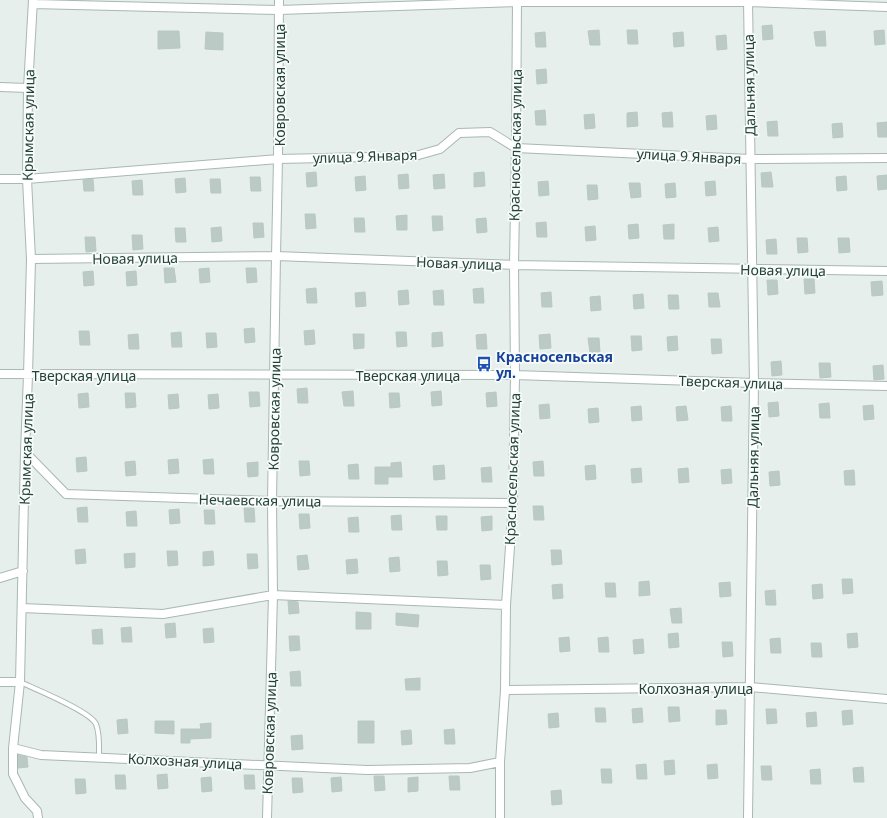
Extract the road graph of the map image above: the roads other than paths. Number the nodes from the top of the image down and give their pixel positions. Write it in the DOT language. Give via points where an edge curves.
graph roads {
  1 [pos="279,0"];
  2 [pos="517,1"];
  3 [pos="748,1"];
  4 [pos="33,2"];
  5 [pos="887,7"];
  6 [pos="279,10"];
  7 [pos="0,87"];
  8 [pos="28,88"];
  9 [pos="516,148"];
  10 [pos="887,158"];
  11 [pos="278,159"];
  12 [pos="750,159"];
  13 [pos="0,179"];
  14 [pos="27,179"];
  15 [pos="276,256"];
  16 [pos="31,259"];
  17 [pos="514,265"];
  18 [pos="752,270"];
  19 [pos="887,271"];
  20 [pos="0,374"];
  21 [pos="28,375"];
  22 [pos="275,375"];
  23 [pos="515,375"];
  24 [pos="754,383"];
  25 [pos="887,386"];
  26 [pos="25,452"];
  27 [pos="272,501"];
  28 [pos="513,503"];
  29 [pos="23,571"];
  30 [pos="0,578"];
  31 [pos="273,595"];
  32 [pos="506,605"];
  33 [pos="22,608"];
  34 [pos="0,682"];
  35 [pos="20,682"];
  36 [pos="750,687"];
  37 [pos="505,690"];
  38 [pos="887,699"];
  39 [pos="13,748"];
  40 [pos="99,758"];
  41 [pos="500,762"];
  42 [pos="269,765"];
  43 [pos="38,818"];
  44 [pos="267,818"];
  45 [pos="500,818"];
  46 [pos="748,818"];
  1 -- 6 [label="street, Ковровская улица"];
  2 -- 3 [label="street"];
  2 -- 6 [label="street"];
  2 -- 9 [label="street, Красносельская улица"];
  3 -- 5 [label="street"];
  3 -- 12 [label="street, Дальняя улица"];
  4 -- 6 [label="street"];
  4 -- 8 [label="street, Крымская улица"];
  6 -- 11 [label="street, Ковровская улица"];
  7 -- 8 [label="street"];
  8 -- 14 [label="street, Крымская улица"];
  9 -- 11 [label="street, улица 9 Января" via="490,132 459,133 440,149 415,156"];
  9 -- 12 [label="street, улица 9 Января"];
  9 -- 17 [label="street, Красносельская улица"];
  10 -- 12 [label="street, улица 9 Января"];
  11 -- 14 [label="street, улица 9 Января"];
  11 -- 15 [label="street, Ковровская улица"];
  12 -- 18 [label="street, Дальняя улица"];
  13 -- 14 [label="street, улица 9 Января"];
  14 -- 16 [label="street, Крымская улица"];
  15 -- 16 [label="street, Новая улица"];
  15 -- 17 [label="street, Новая улица"];
  15 -- 22 [label="street, Ковровская улица"];
  16 -- 21 [label="street, Крымская улица"];
  17 -- 18 [label="street, Новая улица"];
  17 -- 23 [label="street, Красносельская улица"];
  18 -- 19 [label="street, Новая улица"];
  18 -- 24 [label="street, Дальняя улица"];
  20 -- 21 [label="street, Тверская улица"];
  21 -- 22 [label="street, Тверская улица"];
  21 -- 26 [label="street, Крымская улица"];
  22 -- 23 [label="street, Тверская улица"];
  22 -- 27 [label="street, Ковровская улица"];
  23 -- 24 [label="street, Тверская улица"];
  23 -- 28 [label="street, Красносельская улица"];
  24 -- 25 [label="street, Тверская улица"];
  24 -- 36 [label="street, Дальняя улица"];
  26 -- 27 [label="street, Нечаевская улица" via="66,494"];
  26 -- 29 [label="street, Крымская улица"];
  27 -- 28 [label="street, Нечаевская улица"];
  27 -- 31 [label="street, Ковровская улица"];
  28 -- 32 [label="street, Красносельская улица"];
  29 -- 30 [label="street"];
  29 -- 33 [label="street, Крымская улица"];
  31 -- 32 [label="street"];
  31 -- 33 [label="street" via="163,614"];
  31 -- 42 [label="street, Ковровская улица"];
  32 -- 37 [label="street, Красносельская улица"];
  33 -- 35 [label="street, Крымская улица"];
  34 -- 35 [label="street"];
  35 -- 39 [label="street, Крымская улица"];
  35 -- 40 [label="lane" via="84,712 95,722"];
  36 -- 37 [label="street, Колхозная улица"];
  36 -- 38 [label="street, Колхозная улица"];
  36 -- 46 [label="street, Дальняя улица"];
  37 -- 41 [label="street, Красносельская улица"];
  39 -- 40 [label="street, Колхозная улица" via="41,755"];
  39 -- 43 [label="street, Крымская улица" via="13,774 25,798 37,811"];
  40 -- 42 [label="street, Колхозная улица"];
  41 -- 42 [label="street, Колхозная улица" via="470,768 367,770"];
  41 -- 45 [label="street, Красносельская улица"];
  42 -- 44 [label="street, Ковровская улица"];
}
